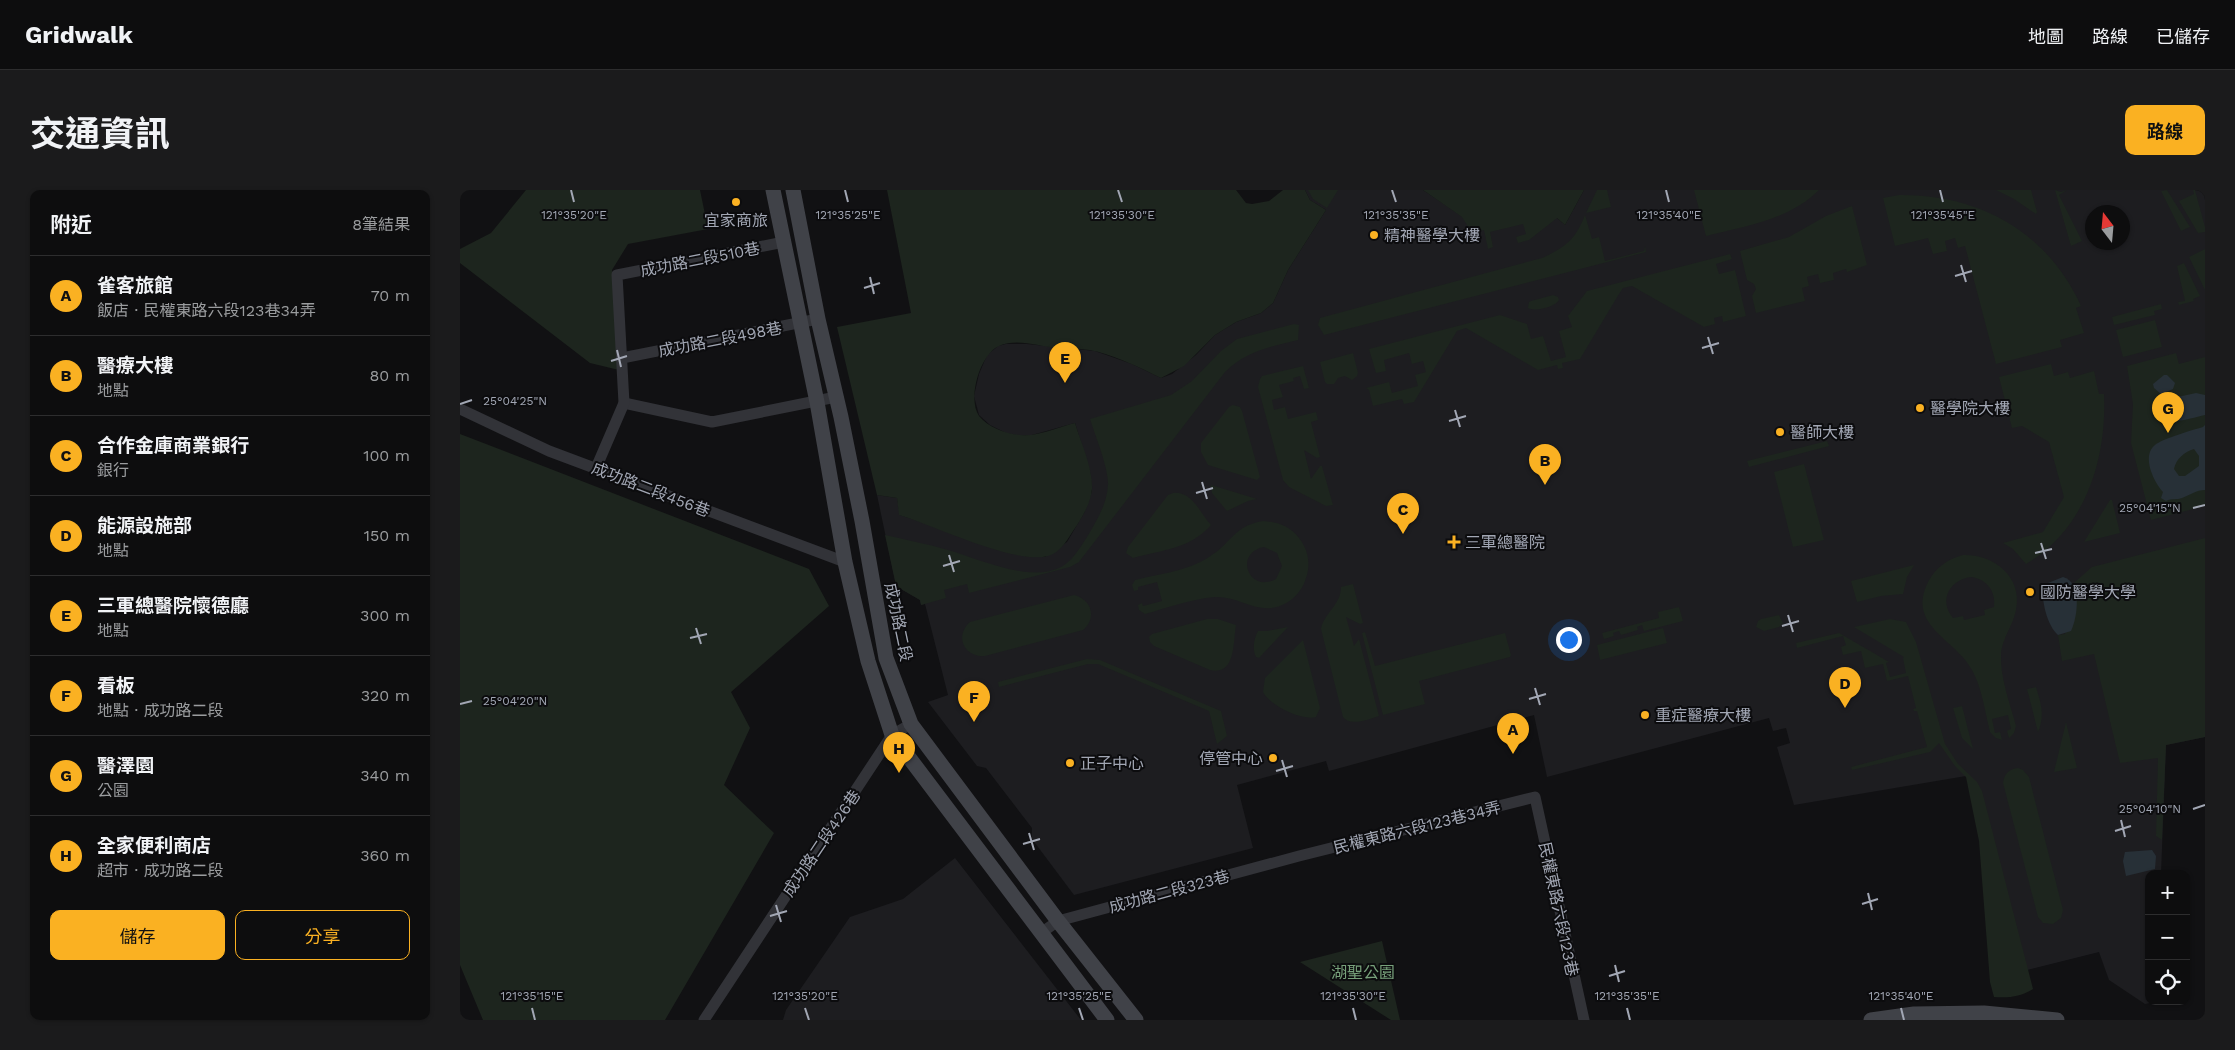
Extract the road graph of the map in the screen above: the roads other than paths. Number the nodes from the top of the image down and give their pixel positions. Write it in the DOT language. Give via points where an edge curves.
graph roads {
  1 [pos="773,190"];
  2 [pos="793,190"];
  3 [pos="784,242"];
  4 [pos="818,319"];
  5 [pos="799,324"];
  6 [pos="622,358"];
  7 [pos="836,398"];
  8 [pos="817,402"];
  9 [pos="624,403"];
  10 [pos="460,409"];
  11 [pos="596,468"];
  12 [pos="846,562"];
  13 [pos="911,724"];
  14 [pos="892,735"];
  15 [pos="1535,797"];
  16 [pos="1299,856"];
  17 [pos="1058,920"];
  18 [pos="1041,933"];
  19 [pos="704,1020"];
  20 [pos="1107,1020"];
  21 [pos="1136,1020"];
  22 [pos="1584,1020"];
  23 [pos="1871,1020"];
  24 [pos="2057,1020"];
  1 -- 3 [label="main road"];
  2 -- 4 [label="main road, 成功路二段"];
  3 -- 5 [label="main road"];
  3 -- 6 [label="street, 成功路二段510巷" via="617,276"];
  4 -- 5 [label="street, 成功路二段498巷"];
  4 -- 7 [label="main road, 成功路二段"];
  5 -- 6 [label="street, 成功路二段498巷"];
  5 -- 8 [label="main road"];
  6 -- 9 [label="street"];
  7 -- 8 [label="street"];
  7 -- 13 [label="main road, 成功路二段" via="886,658"];
  8 -- 9 [label="street" via="712,422"];
  8 -- 12 [label="main road"];
  9 -- 11 [label="street"];
  10 -- 11 [label="street, 成功路二段456巷" via="549,452"];
  11 -- 12 [label="street, 成功路二段456巷"];
  12 -- 14 [label="main road" via="868,661"];
  13 -- 14 [label="street, 成功路二段426巷"];
  13 -- 17 [label="main road, 成功路二段"];
  14 -- 18 [label="main road"];
  14 -- 19 [label="street, 成功路二段426巷"];
  15 -- 16 [label="street, 民權東路六段123巷34弄"];
  15 -- 22 [label="street, 民權東路六段123巷"];
  16 -- 17 [label="street, 成功路二段323巷"];
  17 -- 18 [label="street, 成功路二段323巷"];
  17 -- 21 [label="main road, 成功路二段"];
  18 -- 20 [label="main road"];
  23 -- 24 [label="main road" via="1914,1014 1984,1013"];
}
